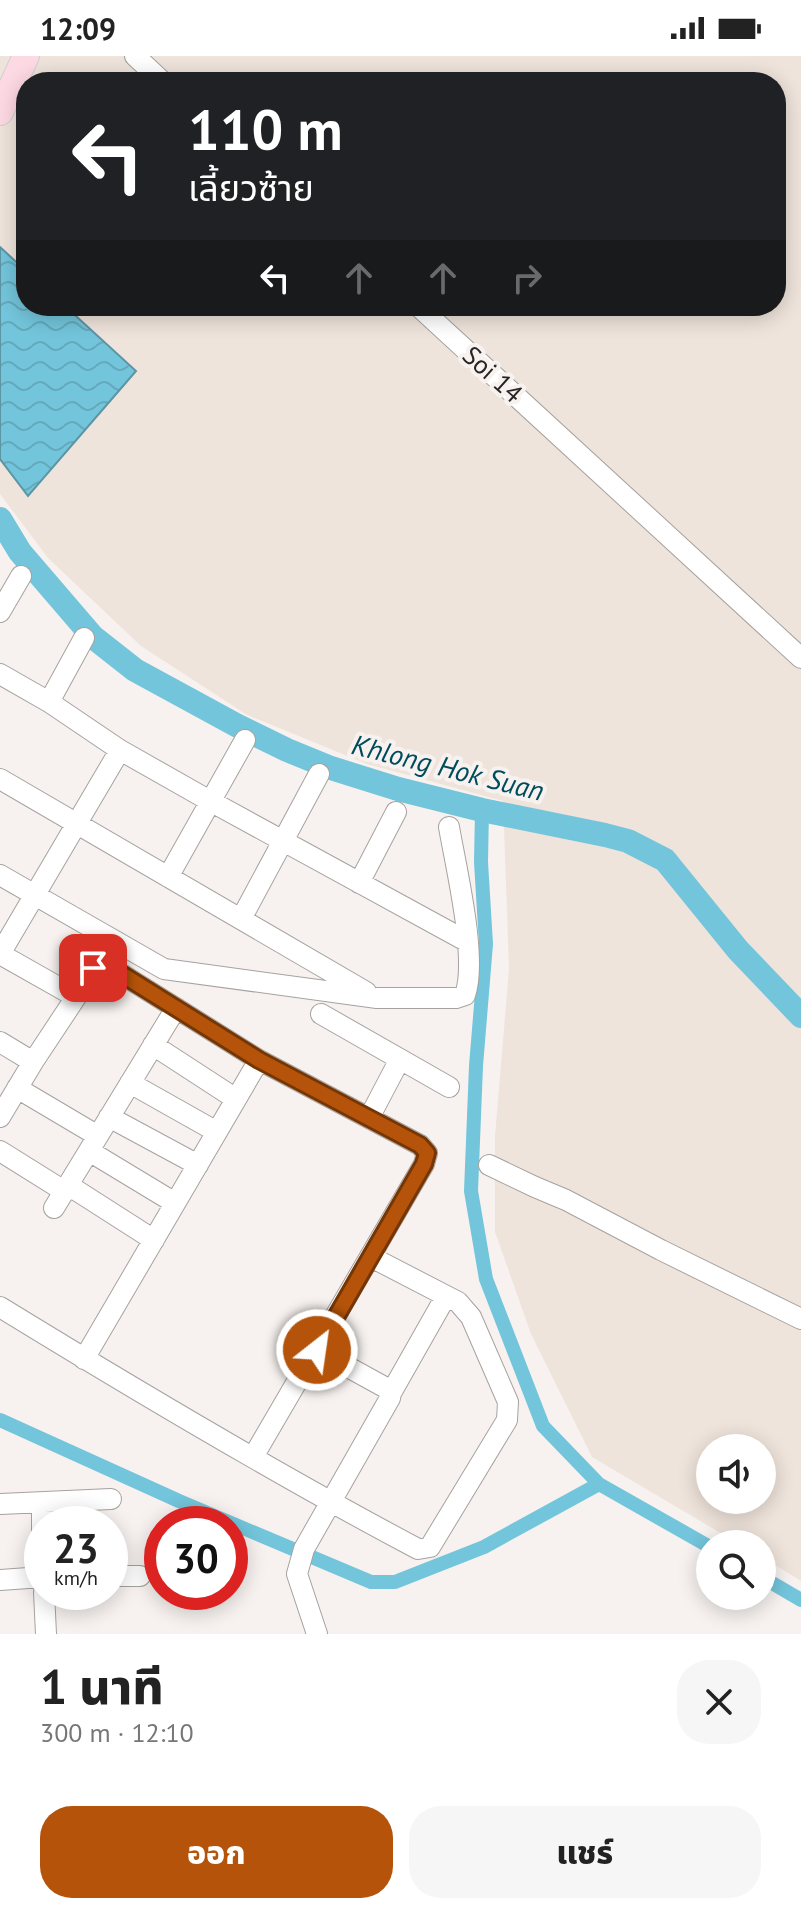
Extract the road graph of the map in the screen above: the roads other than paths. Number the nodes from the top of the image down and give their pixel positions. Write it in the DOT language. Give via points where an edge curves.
graph roads {
  1 [pos="25,56"];
  2 [pos="135,56"];
  3 [pos="152,72"];
  4 [pos="0,76"];
  5 [pos="16,76"];
  6 [pos="0,112"];
  7 [pos="429,316"];
  8 [pos="21,576"];
  9 [pos="0,612"];
  10 [pos="84,638"];
  11 [pos="801,658"];
  12 [pos="0,674"];
  13 [pos="49,702"];
  14 [pos="245,740"];
  15 [pos="120,750"];
  16 [pos="319,774"];
  17 [pos="0,779"];
  18 [pos="210,801"];
  19 [pos="396,812"];
  20 [pos="78,824"];
  21 [pos="449,827"];
  22 [pos="283,841"];
  23 [pos="0,875"];
  24 [pos="168,877"];
  25 [pos="359,883"];
  26 [pos="34,894"];
  27 [pos="241,919"];
  28 [pos="468,942"];
  29 [pos="0,954"];
  30 [pos="76,997"];
  31 [pos="377,998"];
  32 [pos="176,1008"];
  33 [pos="321,1014"];
  34 [pos="0,1042"];
  35 [pos="153,1045"];
  36 [pos="400,1059"];
  37 [pos="259,1060"];
  38 [pos="33,1062"];
  39 [pos="130,1083"];
  40 [pos="449,1087"];
  41 [pos="17,1088"];
  42 [pos="236,1099"];
  43 [pos="0,1117"];
  44 [pos="109,1117"];
  45 [pos="369,1118"];
  46 [pos="217,1132"];
  47 [pos="93,1143"];
  48 [pos="0,1151"];
  49 [pos="198,1165"];
  50 [pos="489,1165"];
  51 [pos="62,1195"];
  52 [pos="175,1203"];
  53 [pos="154,1240"];
  54 [pos="371,1257"];
  55 [pos="446,1296"];
  56 [pos="0,1307"];
  57 [pos="801,1319"];
  58 [pos="317,1350"];
  59 [pos="84,1359"];
  60 [pos="391,1393"];
  61 [pos="253,1457"];
  62 [pos="111,1499"];
  63 [pos="42,1503"];
  64 [pos="331,1503"];
  65 [pos="0,1504"];
  66 [pos="128,1576"];
  67 [pos="140,1576"];
  68 [pos="24,1578"];
  69 [pos="0,1580"];
  70 [pos="45,1610"];
  71 [pos="46,1634"];
  72 [pos="317,1634"];
  1 -- 4 [label="main road"];
  2 -- 3 [label="street"];
  5 -- 6 [label="main road"];
  7 -- 11 [label="street, Soi 14"];
  8 -- 9 [label="street"];
  10 -- 13 [label="street"];
  12 -- 13 [label="street"];
  13 -- 15 [label="street"];
  14 -- 18 [label="street"];
  15 -- 18 [label="street"];
  15 -- 20 [label="street"];
  16 -- 22 [label="street"];
  17 -- 20 [label="street"];
  18 -- 22 [label="street"];
  18 -- 24 [label="street"];
  19 -- 25 [label="street"];
  20 -- 24 [label="street"];
  20 -- 26 [label="street"];
  21 -- 28 [label="street"];
  22 -- 25 [label="street"];
  22 -- 27 [label="street"];
  23 -- 26 [label="street"];
  24 -- 27 [label="street"];
  25 -- 28 [label="street"];
  26 -- 29 [label="street"];
  26 -- 31 [label="street" via="164,969"];
  27 -- 31 [label="street"];
  28 -- 31 [label="street" via="465,995"];
  29 -- 30 [label="street"];
  30 -- 32 [label="street" via="99,963"];
  30 -- 38 [label="street"];
  32 -- 35 [label="street"];
  32 -- 37 [label="street"];
  33 -- 36 [label="street"];
  34 -- 38 [label="street"];
  35 -- 39 [label="street"];
  35 -- 42 [label="street"];
  36 -- 40 [label="street"];
  36 -- 45 [label="street"];
  37 -- 42 [label="street"];
  37 -- 45 [label="street"];
  38 -- 41 [label="street"];
  39 -- 44 [label="street"];
  39 -- 46 [label="street"];
  41 -- 43 [label="street"];
  41 -- 47 [label="street"];
  42 -- 46 [label="street"];
  44 -- 47 [label="street"];
  44 -- 49 [label="street"];
  45 -- 54 [label="street" via="427,1153"];
  46 -- 49 [label="street"];
  47 -- 51 [label="street"];
  47 -- 52 [label="street"];
  48 -- 51 [label="street"];
  49 -- 52 [label="street"];
  50 -- 57 [label="street"];
  51 -- 53 [label="street"];
  52 -- 53 [label="street"];
  53 -- 59 [label="street"];
  54 -- 55 [label="street"];
  54 -- 58 [label="street"];
  55 -- 60 [label="street"];
  55 -- 64 [label="street" via="471,1317 508,1402 507,1420 430,1547 418,1549"];
  56 -- 59 [label="street"];
  58 -- 60 [label="street"];
  58 -- 61 [label="street"];
  59 -- 61 [label="street"];
  60 -- 64 [label="street"];
  61 -- 64 [label="street"];
  62 -- 63 [label="street"];
  63 -- 65 [label="street"];
  64 -- 72 [label="street" via="304,1549 297,1574"];
  66 -- 67 [label="street"];
  68 -- 69 [label="street"];
  70 -- 71 [label="street"];
}
